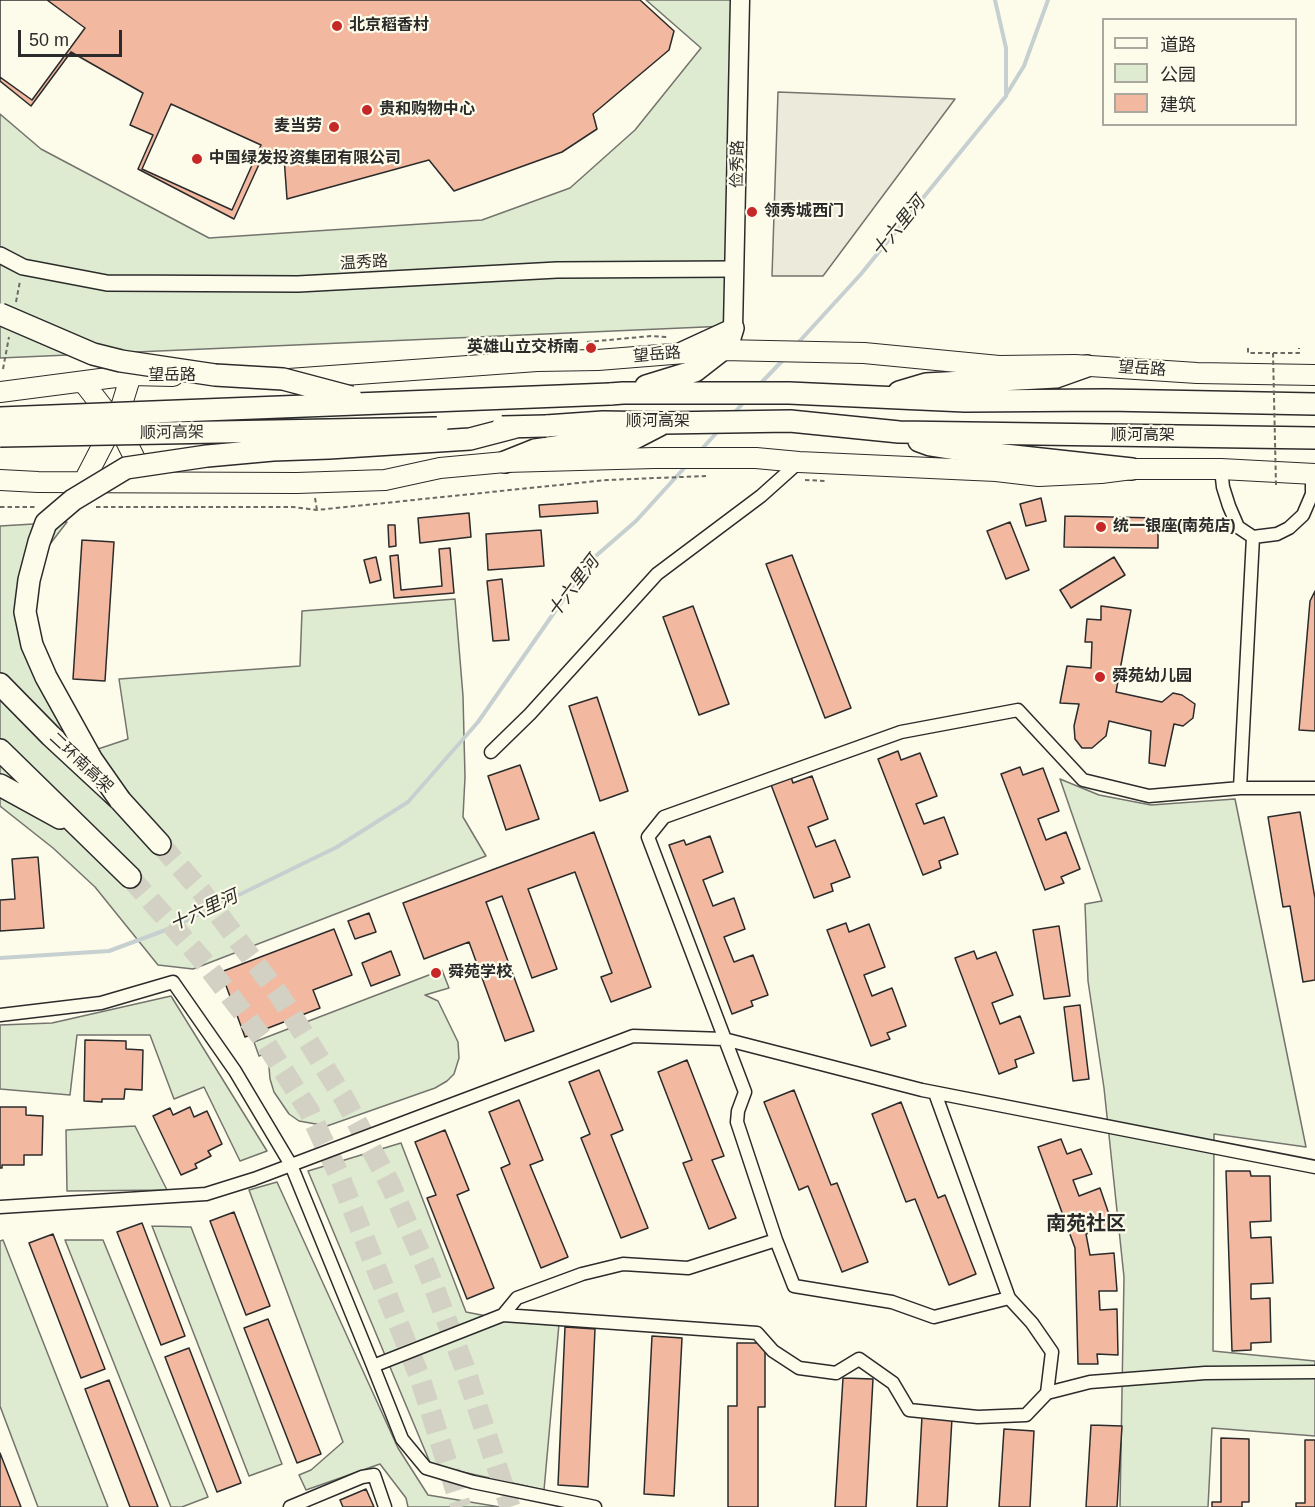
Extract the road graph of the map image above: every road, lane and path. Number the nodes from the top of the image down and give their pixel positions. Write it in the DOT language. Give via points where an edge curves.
graph roads {
  1 [pos="740,0"];
  2 [pos="0,255"];
  3 [pos="735,269"];
  4 [pos="0,314"];
  5 [pos="733,328"];
  6 [pos="1248,348"];
  7 [pos="1299,348"];
  8 [pos="722,350"];
  9 [pos="771,350"];
  10 [pos="1273,353"];
  11 [pos="678,354"];
  12 [pos="1087,366"];
  13 [pos="131,375"];
  14 [pos="1315,375"];
  15 [pos="83,382"];
  16 [pos="0,392"];
  17 [pos="616,393"];
  18 [pos="882,397"];
  19 [pos="372,402"];
  20 [pos="1315,404"];
  21 [pos="0,418"];
  22 [pos="670,423"];
  23 [pos="516,427"];
  24 [pos="899,432"];
  25 [pos="6,438"];
  26 [pos="1281,438"];
  27 [pos="1315,438"];
  28 [pos="1315,451"];
  29 [pos="505,462"];
  30 [pos="799,462"];
  31 [pos="1132,469"];
  32 [pos="1221,469"];
  33 [pos="1314,474"];
  34 [pos="710,476"];
  35 [pos="0,480"];
  36 [pos="146,482"];
  37 [pos="83,483"];
  38 [pos="1276,485"];
  39 [pos="0,507"];
  40 [pos="35,507"];
  41 [pos="94,507"];
  42 [pos="1252,537"];
  43 [pos="0,684"];
  44 [pos="0,750"];
  45 [pos="491,752"];
  46 [pos="0,785"];
  47 [pos="1240,788"];
  48 [pos="1315,788"];
  49 [pos="120,800"];
  50 [pos="80,828"];
  51 [pos="160,844"];
  52 [pos="130,877"];
  53 [pos="0,1015"];
  54 [pos="724,1039"];
  55 [pos="935,1093"];
  56 [pos="291,1165"];
  57 [pos="1315,1167"];
  58 [pos="0,1207"];
  59 [pos="776,1240"];
  60 [pos="1009,1298"];
  61 [pos="503,1315"];
  62 [pos="373,1366"];
  63 [pos="1315,1372"];
  64 [pos="1047,1393"];
  65 [pos="290,1507"];
  66 [pos="385,1507"];
  67 [pos="596,1507"];
  1 -- 3 [label="main road, 俭秀路"];
  2 -- 3 [label="street, 温秀路" via="22,267 107,283 298,284 557,270"];
  3 -- 5 [label="main road, 俭秀路"];
  4 -- 19 [label="highway, bridge" via="93,354 121,361 214,375 283,379"];
  5 -- 8 [label="highway"];
  5 -- 9 [label="main road" via="747,343"];
  5 -- 11 [label="main road"];
  6 -- 10 [label="path" via="1248,353"];
  7 -- 10 [label="path" via="1299,353"];
  8 -- 9 [label="main road, 望岳路"];
  8 -- 11 [label="main road, 望岳路"];
  8 -- 17 [label="highway" via="695,371"];
  9 -- 12 [label="main road, 望岳路" via="864,353 999,366"];
  10 -- 38 [label="path, bridge"];
  11 -- 13 [label="main road, 望岳路" via="283,380 265,376"];
  12 -- 14 [label="main road, 望岳路"];
  12 -- 18 [label="highway" via="1056,377 926,384"];
  13 -- 15 [label="main road, 望岳路"];
  13 -- 36 [label="main road" via="118,425"];
  15 -- 16 [label="main road, 望岳路"];
  15 -- 37 [label="main road" via="112,419 112,427"];
  17 -- 18 [label="highway, 顺河高架"];
  17 -- 19 [label="highway, 顺河高架, bridge"];
  18 -- 20 [label="highway, 顺河高架"];
  19 -- 21 [label="highway, 顺河高架, bridge"];
  22 -- 23 [label="highway, 顺河高架, bridge"];
  22 -- 24 [label="highway, 顺河高架" via="790,421"];
  22 -- 29 [label="highway" via="631,440 535,450"];
  23 -- 25 [label="highway, 顺河高架, bridge"];
  23 -- 49 [label="highway, bridge" via="470,439 273,450 126,468 73,500 46,524 29,580 25,612 32,645 92,760"];
  24 -- 26 [label="highway, 顺河高架"];
  24 -- 31 [label="highway" via="930,445 959,450"];
  26 -- 27 [label="highway, 顺河高架"];
  26 -- 28 [label="highway" via="1296,448"];
  29 -- 30 [label="main road" via="654,458"];
  29 -- 36 [label="main road" via="440,468 385,480"];
  30 -- 31 [label="main road" via="1039,476"];
  30 -- 45 [label="street" via="761,496 657,574"];
  31 -- 32 [label="main road"];
  32 -- 33 [label="main road"];
  32 -- 42 [label="street" via="1228,506 1238,526"];
  33 -- 42 [label="street" via="1312,494 1303,514 1277,534"];
  34 -- 41 [label="path" via="629,479 317,510"];
  35 -- 37 [label="main road"];
  36 -- 37 [label="main road"];
  39 -- 40 [label="path"];
  42 -- 47 [label="street"];
  43 -- 49 [label="highway, 二环南高架, bridge"];
  44 -- 50 [label="highway"];
  46 -- 50 [label="highway"];
  47 -- 48 [label="street"];
  47 -- 54 [label="street" via="1149,796 1083,780 1018,710 901,732 664,817 648,837"];
  49 -- 51 [label="highway, 二环南高架"];
  50 -- 52 [label="highway"];
  53 -- 56 [label="street" via="101,1003 173,982 235,1071"];
  54 -- 55 [label="street"];
  54 -- 56 [label="street" via="633,1036"];
  54 -- 59 [label="street" via="745,1092 737,1122"];
  55 -- 57 [label="street"];
  55 -- 60 [label="street"];
  56 -- 58 [label="street" via="206,1194"];
  56 -- 62 [label="street"];
  59 -- 60 [label="street" via="794,1286 892,1302 934,1317"];
  59 -- 61 [label="street" via="688,1268 623,1264 582,1274 517,1298"];
  60 -- 64 [label="street" via="1052,1352"];
  61 -- 62 [label="street"];
  61 -- 64 [label="street" via="757,1333 773,1351 799,1368 836,1373 859,1359 893,1383 909,1410 978,1417 1026,1415"];
  62 -- 67 [label="street" via="402,1439 426,1468 473,1482"];
  63 -- 64 [label="street" via="1204,1373 1090,1382"];
  65 -- 66 [label="street" via="375,1475"];
}
